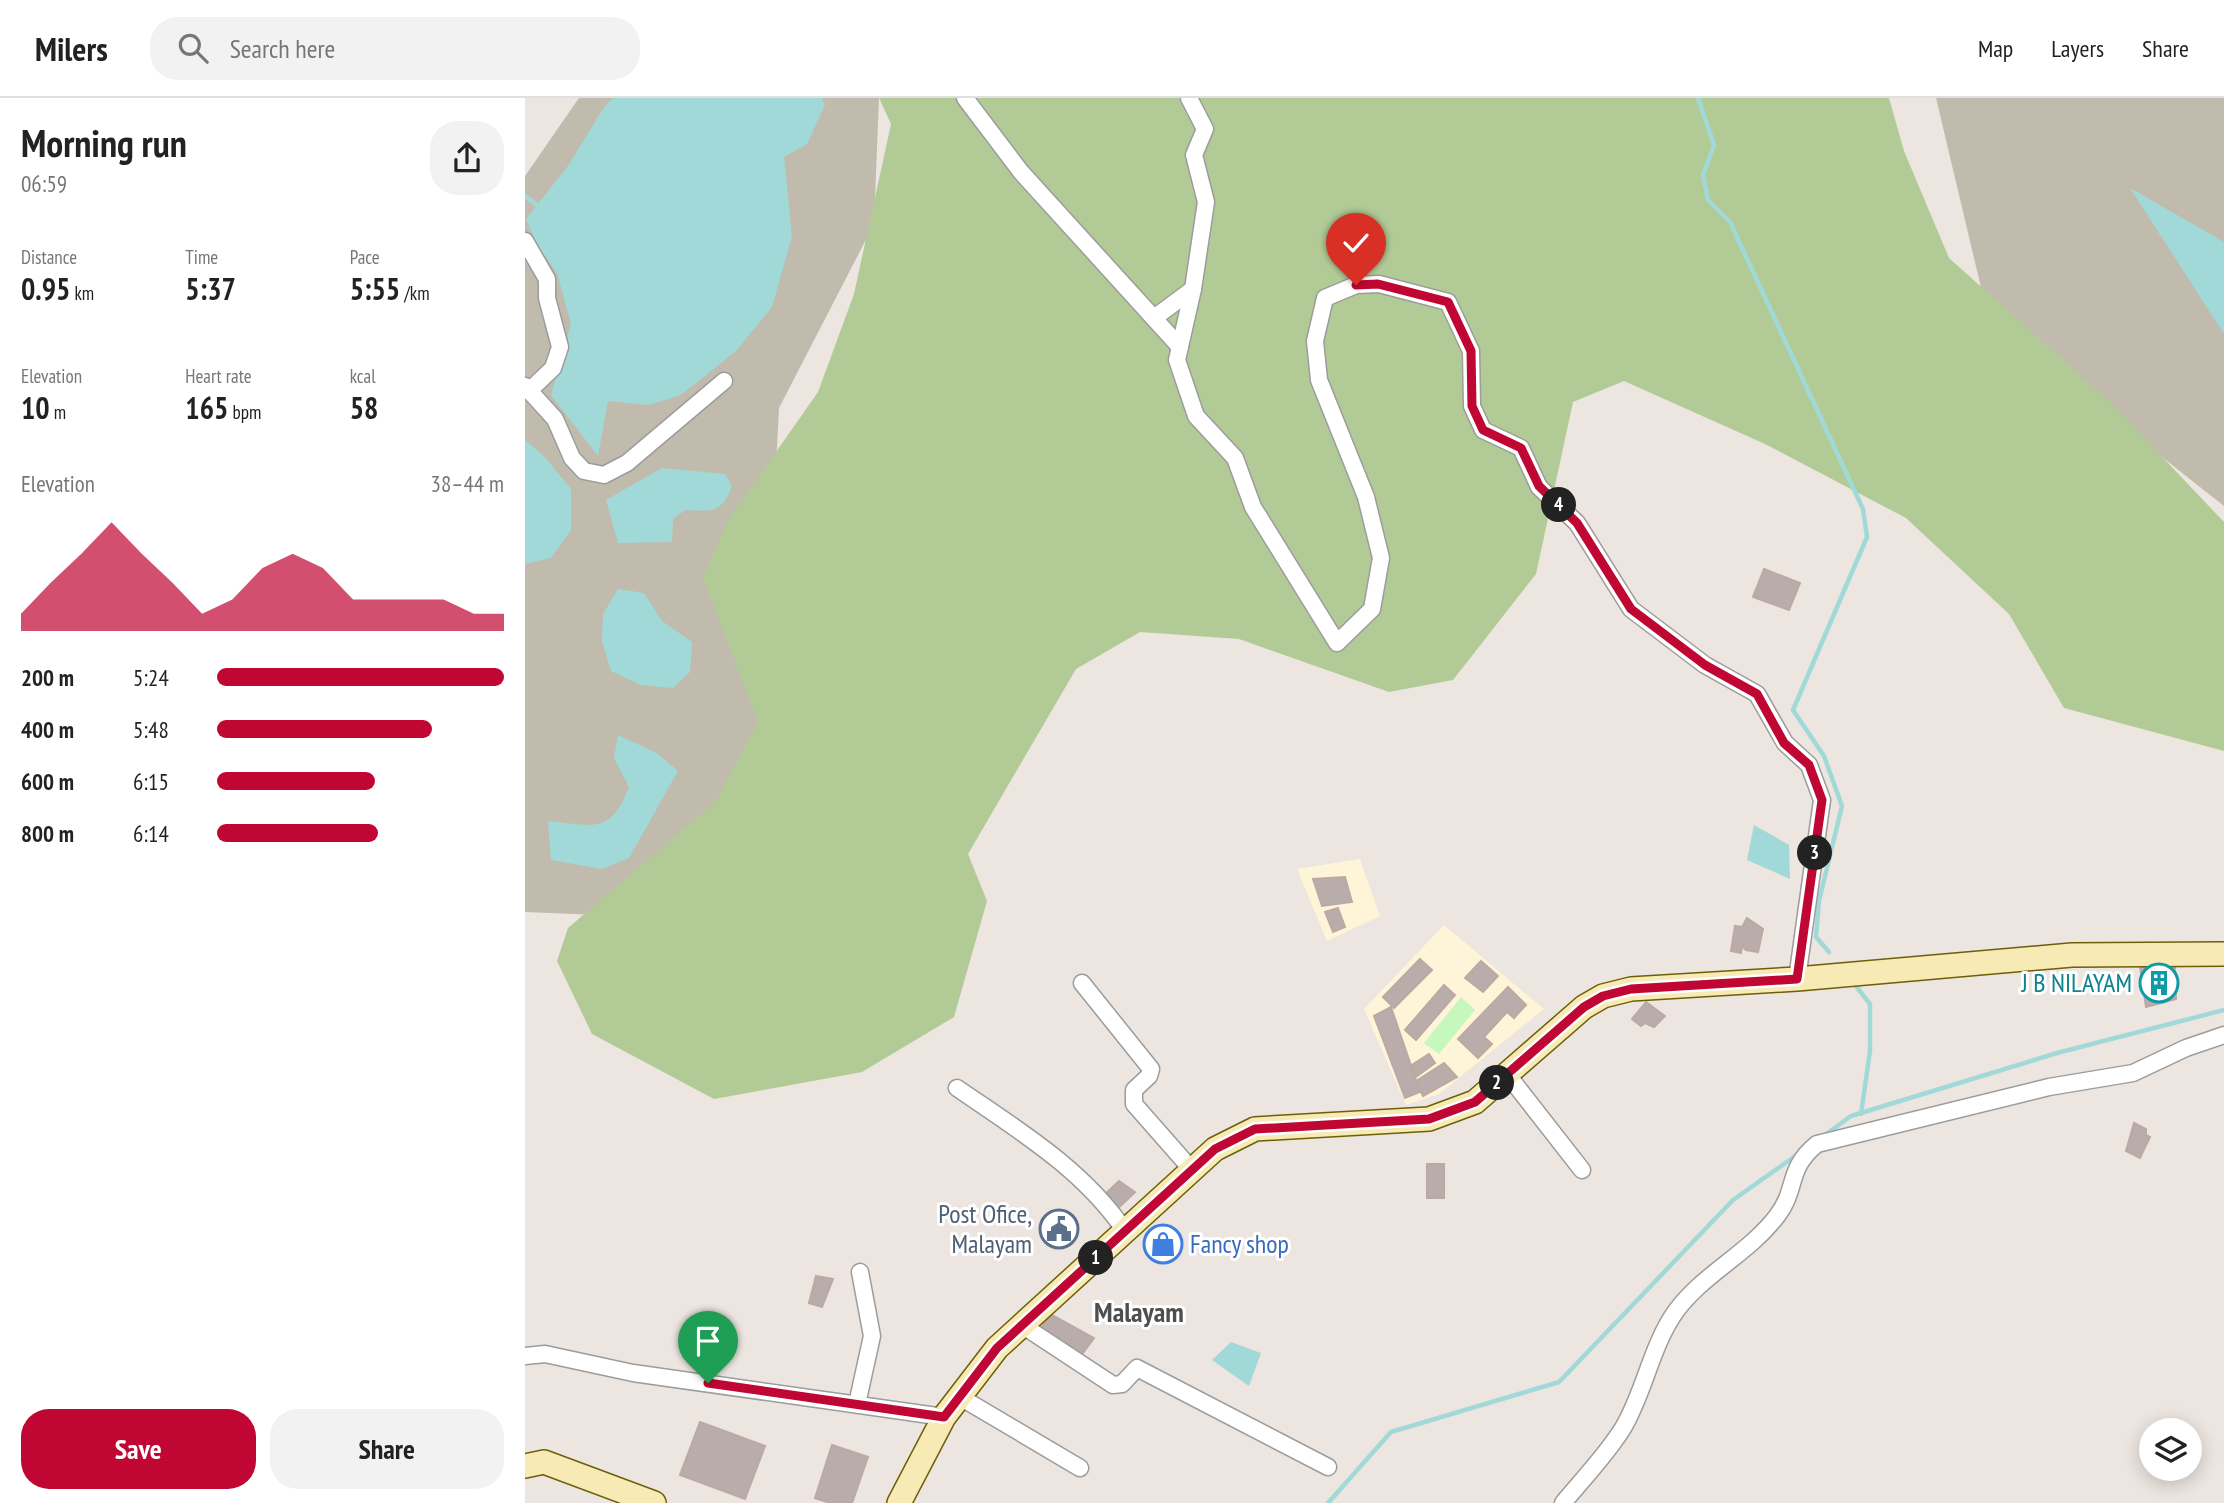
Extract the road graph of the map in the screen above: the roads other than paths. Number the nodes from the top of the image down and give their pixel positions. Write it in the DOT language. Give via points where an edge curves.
graph roads {
  1 [pos="965,98"];
  2 [pos="1189,98"];
  3 [pos="525,241"];
  4 [pos="542,270"];
  5 [pos="525,276"];
  6 [pos="1193,289"];
  7 [pos="1154,318"];
  8 [pos="1179,347"];
  9 [pos="724,381"];
  10 [pos="527,388"];
  11 [pos="2224,954"];
  12 [pos="1797,979"];
  13 [pos="1082,983"];
  14 [pos="2224,1035"];
  15 [pos="1507,1074"];
  16 [pos="957,1088"];
  17 [pos="1192,1170"];
  18 [pos="1582,1170"];
  19 [pos="1125,1231"];
  20 [pos="860,1272"];
  21 [pos="1022,1325"];
  22 [pos="525,1356"];
  23 [pos="960,1397"];
  24 [pos="857,1404"];
  25 [pos="944,1417"];
  26 [pos="525,1466"];
  27 [pos="1328,1466"];
  28 [pos="1080,1468"];
  29 [pos="654,1503"];
  30 [pos="899,1503"];
  31 [pos="1563,1503"];
  1 -- 7 [label="street" via="1021,172"];
  2 -- 6 [label="street" via="1205,129 1194,155 1206,202"];
  3 -- 4 [label="street"];
  4 -- 5 [label="street"];
  4 -- 10 [label="street" via="560,347 553,368"];
  6 -- 7 [label="street"];
  6 -- 8 [label="street"];
  7 -- 8 [label="street"];
  8 -- 12 [label="street" via="1177,360 1196,416 1235,458 1253,507 1337,643 1372,609 1381,558 1366,497 1319,380 1315,341 1325,298 1356,285 1378,284 1448,302 1471,351 1472,406 1483,430 1521,448 1539,486 1577,523 1631,609 1705,665 1757,694 1784,743 1809,765 1822,800"];
  9 -- 10 [label="street" via="627,463 604,475 584,471 572,458 555,419"];
  11 -- 12 [label="main road" via="2072,955"];
  12 -- 15 [label="main road" via="1631,989 1603,996"];
  13 -- 17 [label="street" via="1151,1069 1134,1090 1134,1104"];
  14 -- 31 [label="street" via="2133,1073 2049,1087 1817,1144 1802,1156 1787,1203 1766,1231 1677,1310 1623,1428"];
  15 -- 17 [label="main road" via="1475,1102 1429,1119 1255,1129 1215,1149"];
  15 -- 18 [label="street"];
  16 -- 19 [label="street" via="1083,1179"];
  17 -- 19 [label="main road"];
  19 -- 21 [label="main road"];
  20 -- 24 [label="street" via="872,1336"];
  21 -- 23 [label="main road" via="997,1348"];
  21 -- 27 [label="street" via="1114,1385 1122,1384 1137,1368"];
  22 -- 24 [label="street" via="545,1354 632,1373"];
  23 -- 25 [label="main road"];
  23 -- 28 [label="street"];
  24 -- 25 [label="street"];
  25 -- 30 [label="main road"];
  26 -- 29 [label="main road" via="544,1462"];
}
